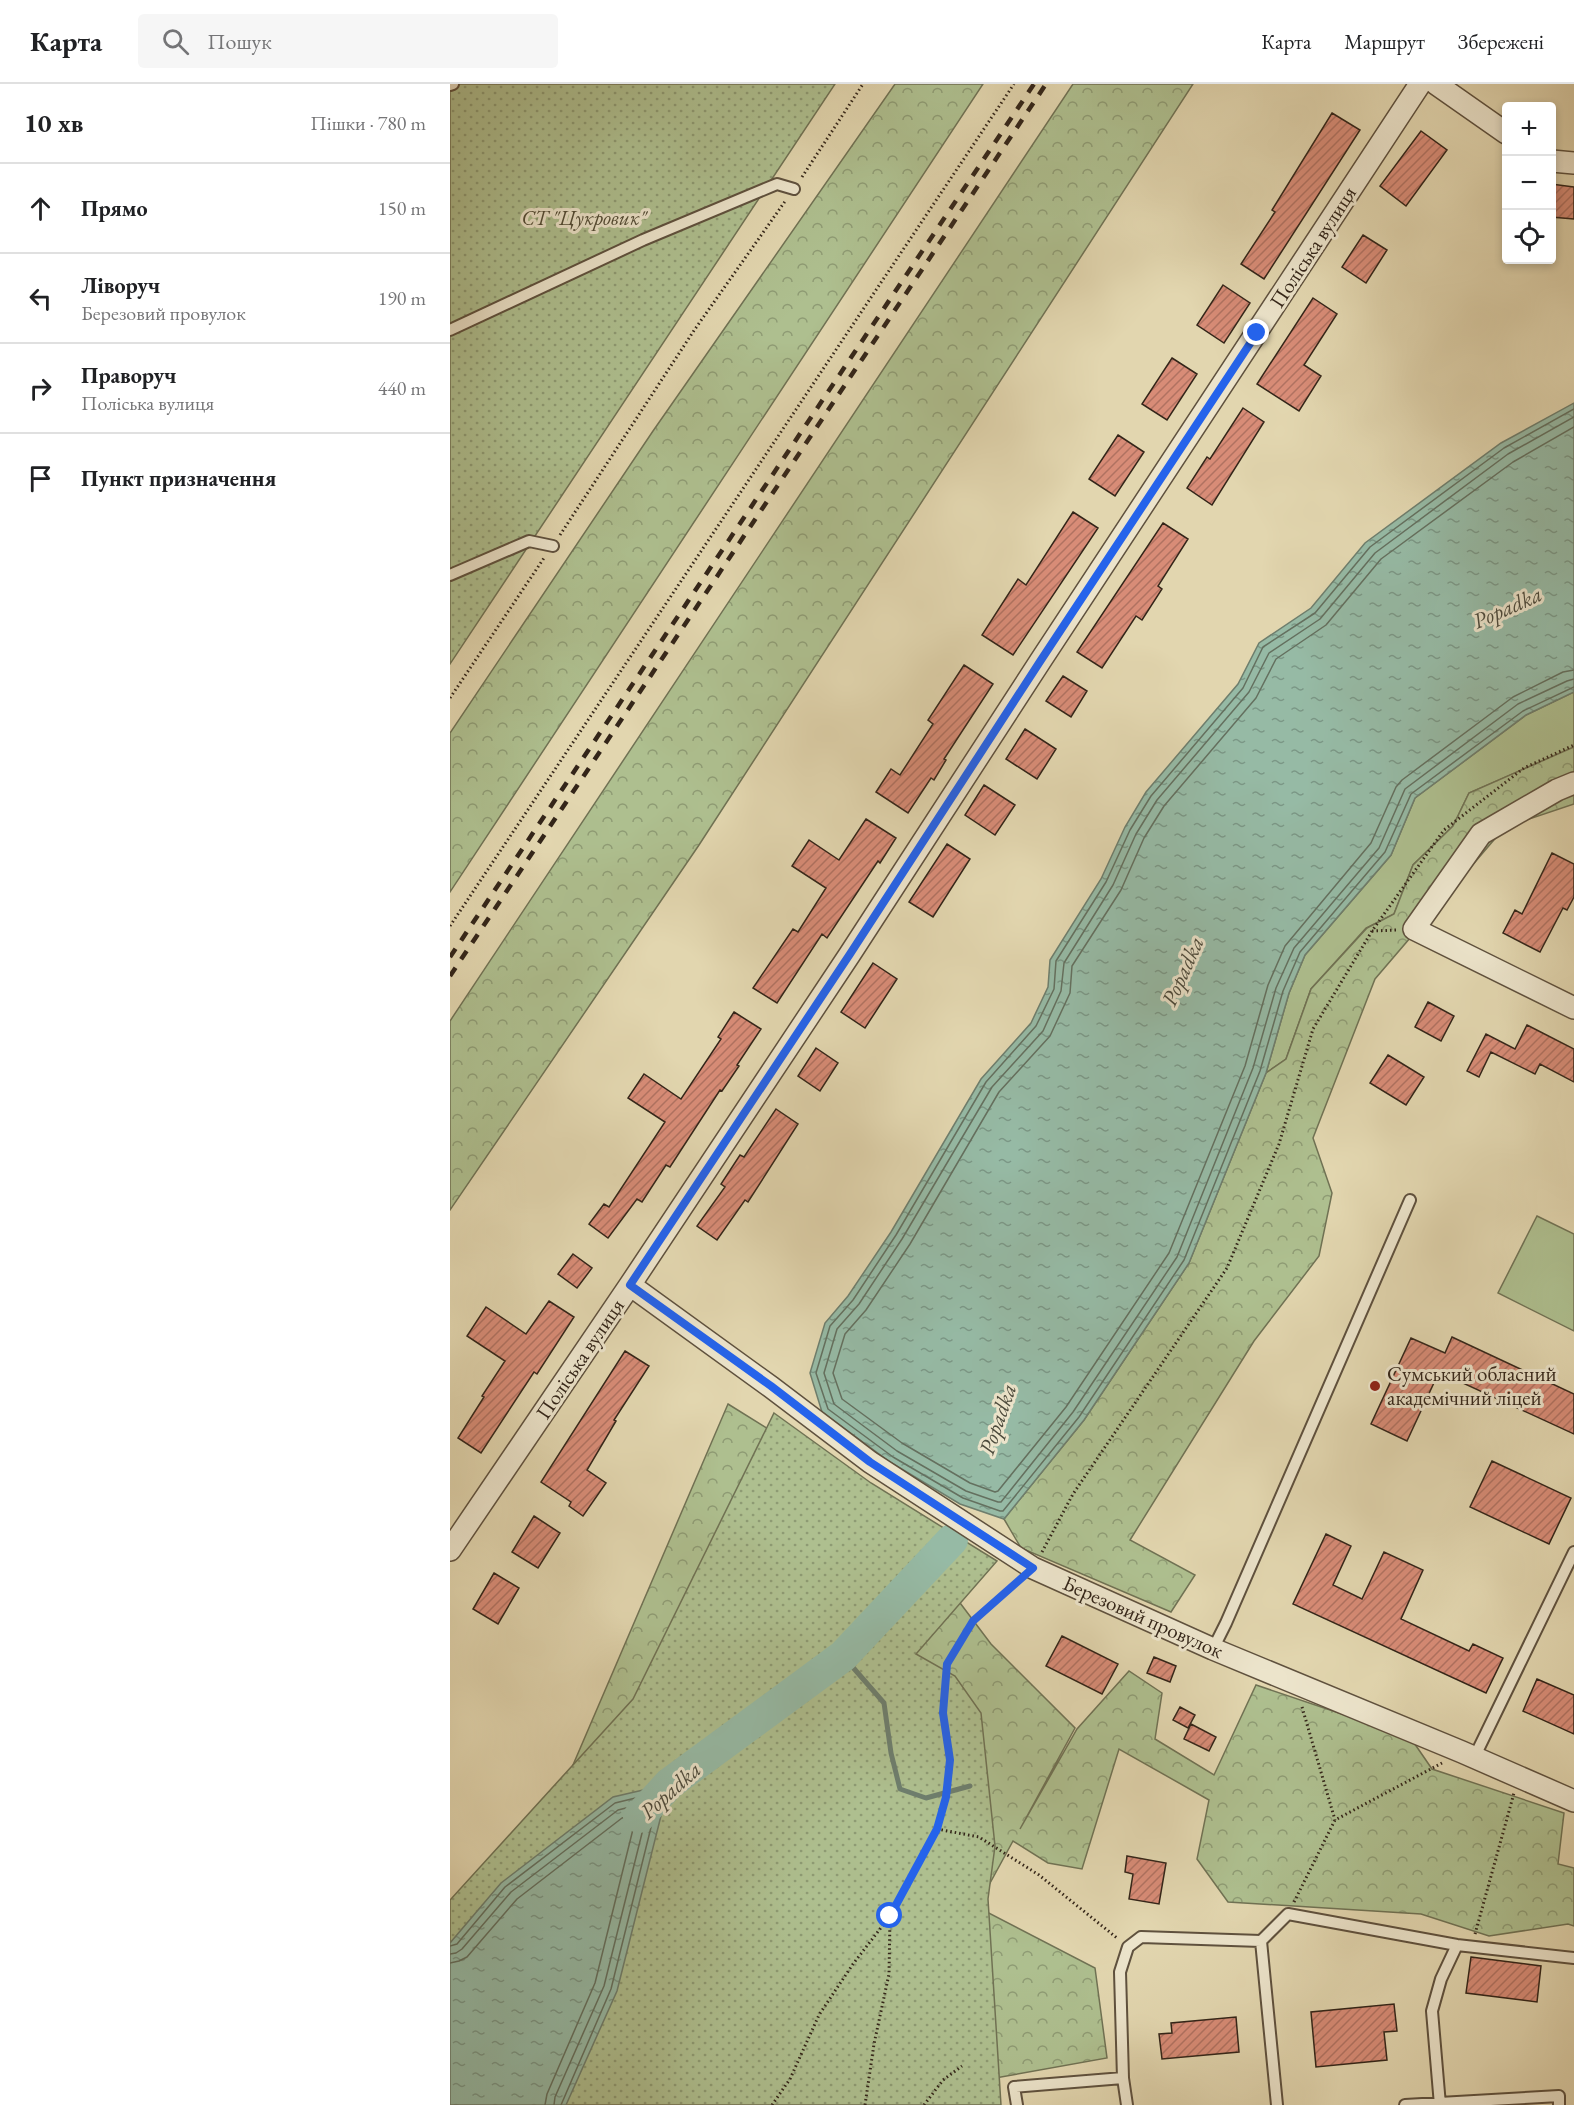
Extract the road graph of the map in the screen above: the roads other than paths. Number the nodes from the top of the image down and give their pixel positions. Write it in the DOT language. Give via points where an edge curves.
graph roads {
  1 [pos="1420,84"];
  2 [pos="1436,84"];
  3 [pos="1502,130"];
  4 [pos="1556,161"];
  5 [pos="1574,163"];
  6 [pos="794,189"];
  7 [pos="450,330"];
  8 [pos="553,546"];
  9 [pos="450,576"];
  10 [pos="1574,783"];
  11 [pos="1574,1008"];
  12 [pos="1410,1200"];
  13 [pos="630,1285"];
  14 [pos="450,1550"];
  15 [pos="1574,1552"];
  16 [pos="1213,1649"];
  17 [pos="1468,1755"];
  18 [pos="1574,1801"];
  19 [pos="1261,1941"];
  20 [pos="1457,1945"];
  21 [pos="1574,1958"];
  22 [pos="1124,2078"];
  23 [pos="1440,2104"];
  24 [pos="1017,2105"];
  25 [pos="1128,2105"];
  26 [pos="1277,2105"];
  27 [pos="1405,2105"];
  28 [pos="1559,2105"];
  1 -- 13 [label="street, Поліська вулиця"];
  2 -- 3 [label="street"];
  4 -- 5 [label="street"];
  6 -- 7 [label="lane" via="777,184 643,240"];
  8 -- 9 [label="lane" via="529,541"];
  10 -- 11 [label="street" via="1481,834 1414,929"];
  12 -- 16 [label="lane"];
  13 -- 14 [label="street, Поліська вулиця"];
  13 -- 16 [label="street, Березовий провулок" via="870,1462 1033,1568"];
  15 -- 17 [label="lane"];
  16 -- 17 [label="street, Березовий провулок"];
  17 -- 18 [label="street, Березовий провулок"];
  19 -- 20 [label="lane" via="1288,1914"];
  19 -- 22 [label="lane" via="1141,1937 1128,1947 1120,1972"];
  19 -- 26 [label="lane"];
  20 -- 21 [label="lane"];
  20 -- 23 [label="lane" via="1440,1978 1432,2011"];
  22 -- 24 [label="lane" via="1014,2087"];
  22 -- 25 [label="lane"];
  23 -- 27 [label="lane"];
  23 -- 28 [label="lane" via="1559,2096"];
}
